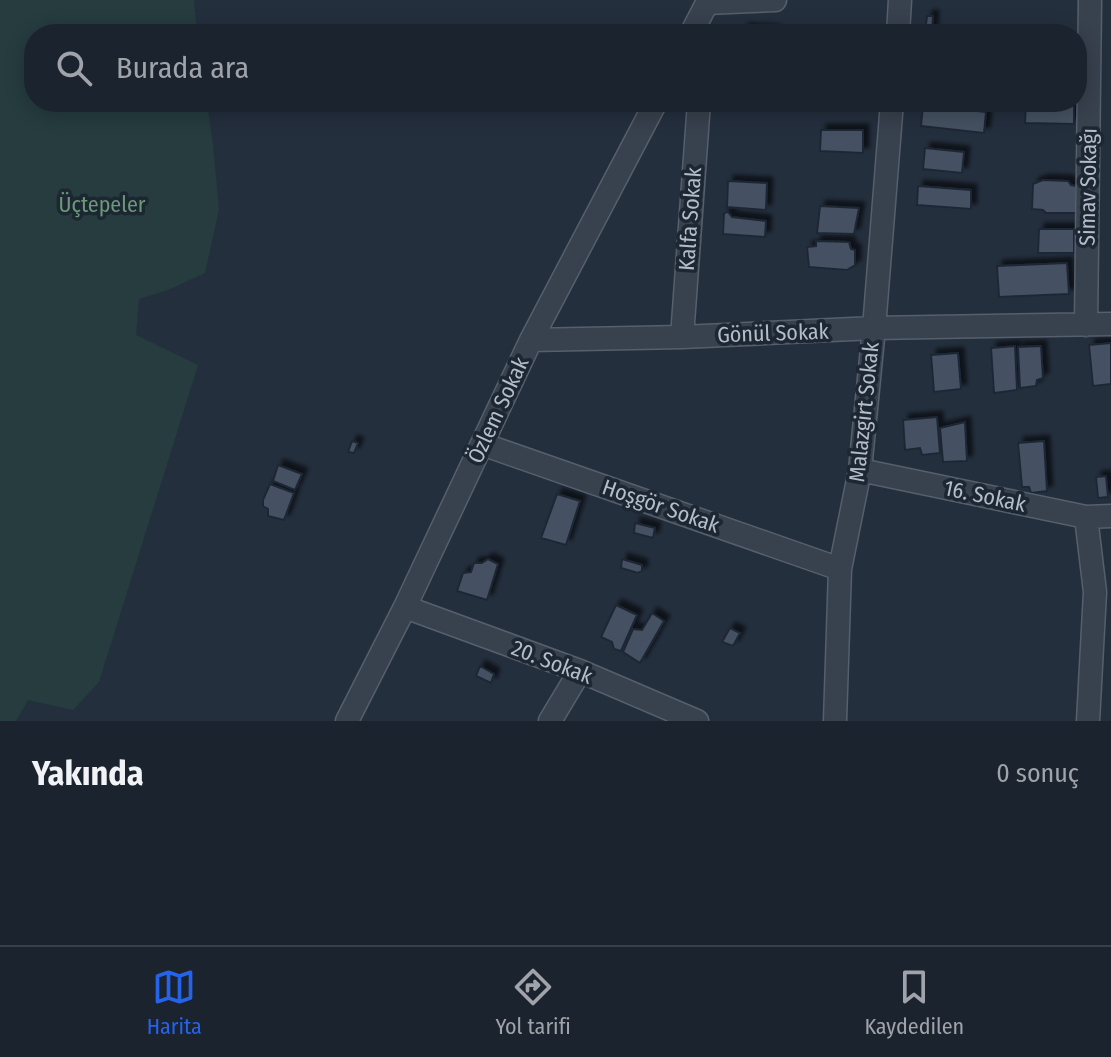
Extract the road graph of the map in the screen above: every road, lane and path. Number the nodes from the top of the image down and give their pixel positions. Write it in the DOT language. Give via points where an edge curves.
graph roads {
  1 [pos="775,0"];
  2 [pos="900,0"];
  3 [pos="1090,0"];
  4 [pos="706,2"];
  5 [pos="696,24"];
  6 [pos="705,24"];
  7 [pos="899,24"];
  8 [pos="651,112"];
  9 [pos="698,112"];
  10 [pos="891,112"];
  11 [pos="1111,154"];
  12 [pos="1088,155"];
  13 [pos="1111,324"];
  14 [pos="1086,325"];
  15 [pos="874,328"];
  16 [pos="682,337"];
  17 [pos="531,340"];
  18 [pos="482,444"];
  19 [pos="860,470"];
  20 [pos="1111,516"];
  21 [pos="1086,517"];
  22 [pos="840,569"];
  23 [pos="1103,592"];
  24 [pos="405,607"];
  25 [pos="580,671"];
  26 [pos="347,721"];
  27 [pos="550,721"];
  28 [pos="697,721"];
  29 [pos="835,721"];
  30 [pos="1088,721"];
  1 -- 4 [label="street"];
  2 -- 7 [label="street"];
  3 -- 12 [label="street, Simav Sokağı"];
  4 -- 5 [label="street"];
  4 -- 6 [label="street"];
  8 -- 17 [label="street, Özlem Sokak"];
  9 -- 16 [label="street, Kalfa Sokak"];
  10 -- 15 [label="street, Malazgirt Sokak"];
  11 -- 12 [label="street"];
  12 -- 14 [label="street, Simav Sokağı"];
  13 -- 14 [label="street, Gönül Sokak"];
  14 -- 15 [label="street, Gönül Sokak"];
  15 -- 16 [label="street, Gönül Sokak"];
  15 -- 19 [label="street, Malazgirt Sokak"];
  16 -- 17 [label="street, Gönül Sokak"];
  17 -- 18 [label="street, Özlem Sokak"];
  18 -- 22 [label="street, Hoşgör Sokak"];
  18 -- 24 [label="street, Özlem Sokak"];
  19 -- 21 [label="street, 16. Sokak"];
  19 -- 22 [label="street, Malazgirt Sokak"];
  20 -- 21 [label="street, 16. Sokak"];
  21 -- 23 [label="street"];
  22 -- 29 [label="street, Malazgirt Sokak"];
  23 -- 30 [label="street"];
  24 -- 25 [label="street, 20. Sokak"];
  24 -- 26 [label="street, Özlem Sokak"];
  25 -- 27 [label="street"];
  25 -- 28 [label="street, 20. Sokak"];
}
